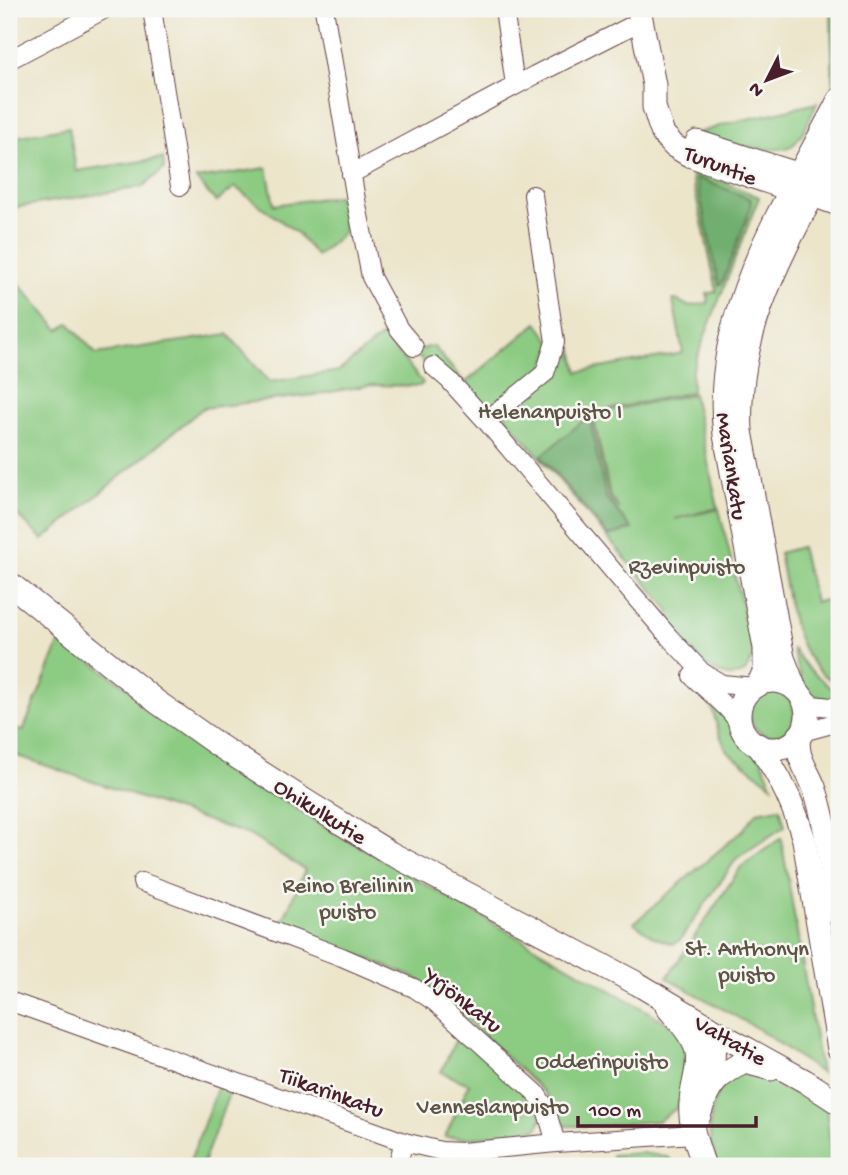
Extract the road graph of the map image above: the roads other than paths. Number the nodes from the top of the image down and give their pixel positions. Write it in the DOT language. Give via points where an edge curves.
graph roads {
  1 [pos="105,9"];
  2 [pos="152,9"];
  3 [pos="324,9"];
  4 [pos="504,9"];
  5 [pos="640,15"];
  6 [pos="9,60"];
  7 [pos="515,85"];
  8 [pos="839,100"];
  9 [pos="839,145"];
  10 [pos="352,174"];
  11 [pos="180,186"];
  12 [pos="813,187"];
  13 [pos="533,195"];
  14 [pos="839,207"];
  15 [pos="414,347"];
  16 [pos="433,366"];
  17 [pos="485,421"];
  18 [pos="9,583"];
  19 [pos="669,637"];
  20 [pos="756,686"];
  21 [pos="798,693"];
  22 [pos="839,708"];
  23 [pos="839,722"];
  24 [pos="801,734"];
  25 [pos="750,737"];
  26 [pos="142,881"];
  27 [pos="839,915"];
  28 [pos="659,997"];
  29 [pos="9,1001"];
  30 [pos="837,1002"];
  31 [pos="702,1023"];
  32 [pos="839,1049"];
  33 [pos="800,1078"];
  34 [pos="705,1095"];
  35 [pos="839,1103"];
  36 [pos="694,1134"];
  37 [pos="404,1142"];
  38 [pos="556,1143"];
  39 [pos="397,1166"];
  40 [pos="704,1166"];
  1 -- 6 [label="street"];
  2 -- 11 [label="street"];
  3 -- 10 [label="street"];
  4 -- 7 [label="street"];
  5 -- 7 [label="street"];
  5 -- 12 [label="main road, Turuntie" via="654,107 663,134 674,146 695,157"];
  7 -- 10 [label="street"];
  8 -- 12 [label="main road, Mariankatu"];
  9 -- 12 [label="main road, Mariankatu"];
  10 -- 15 [label="street" via="371,277"];
  12 -- 14 [label="street"];
  12 -- 20 [label="main road, Mariankatu" via="762,251 741,304 722,394 725,435 765,648 765,670"];
  12 -- 21 [label="main road, Mariankatu" via="758,309 742,374 740,410 783,657"];
  13 -- 17 [label="street" via="555,342 545,373"];
  16 -- 17 [label="street"];
  17 -- 19 [label="street"];
  18 -- 28 [label="main road, Ohikulkutie" via="157,702 307,802 390,853"];
  19 -- 20 [label="street" via="717,682"];
  19 -- 25 [label="street" via="691,674 728,707"];
  20 -- 21 [label="main road" via="778,681"];
  20 -- 25 [label="main road" via="740,706 739,717"];
  21 -- 22 [label="street" via="813,705"];
  21 -- 24 [label="main road" via="807,714"];
  23 -- 24 [label="street"];
  24 -- 25 [label="main road" via="780,748 769,748"];
  24 -- 27 [label="main road" via="797,750 817,799"];
  25 -- 30 [label="main road" via="785,786 799,820"];
  26 -- 38 [label="street, Yrjönkatu" via="414,988 536,1093"];
  28 -- 31 [label="main road, Valtatie"];
  28 -- 36 [label="main road" via="696,1048 690,1103"];
  29 -- 37 [label="street, Tiikarinkatu"];
  30 -- 32 [label="main road"];
  31 -- 33 [label="main road, Valtatie"];
  31 -- 34 [label="main road" via="714,1044"];
  33 -- 34 [label="main road" via="745,1062 721,1073"];
  33 -- 35 [label="main road, Valtatie"];
  34 -- 36 [label="main road"];
  36 -- 38 [label="street, Tiikarinkatu"];
  36 -- 40 [label="main road"];
  37 -- 38 [label="street, Tiikarinkatu" via="462,1153"];
  37 -- 39 [label="street"];
}
